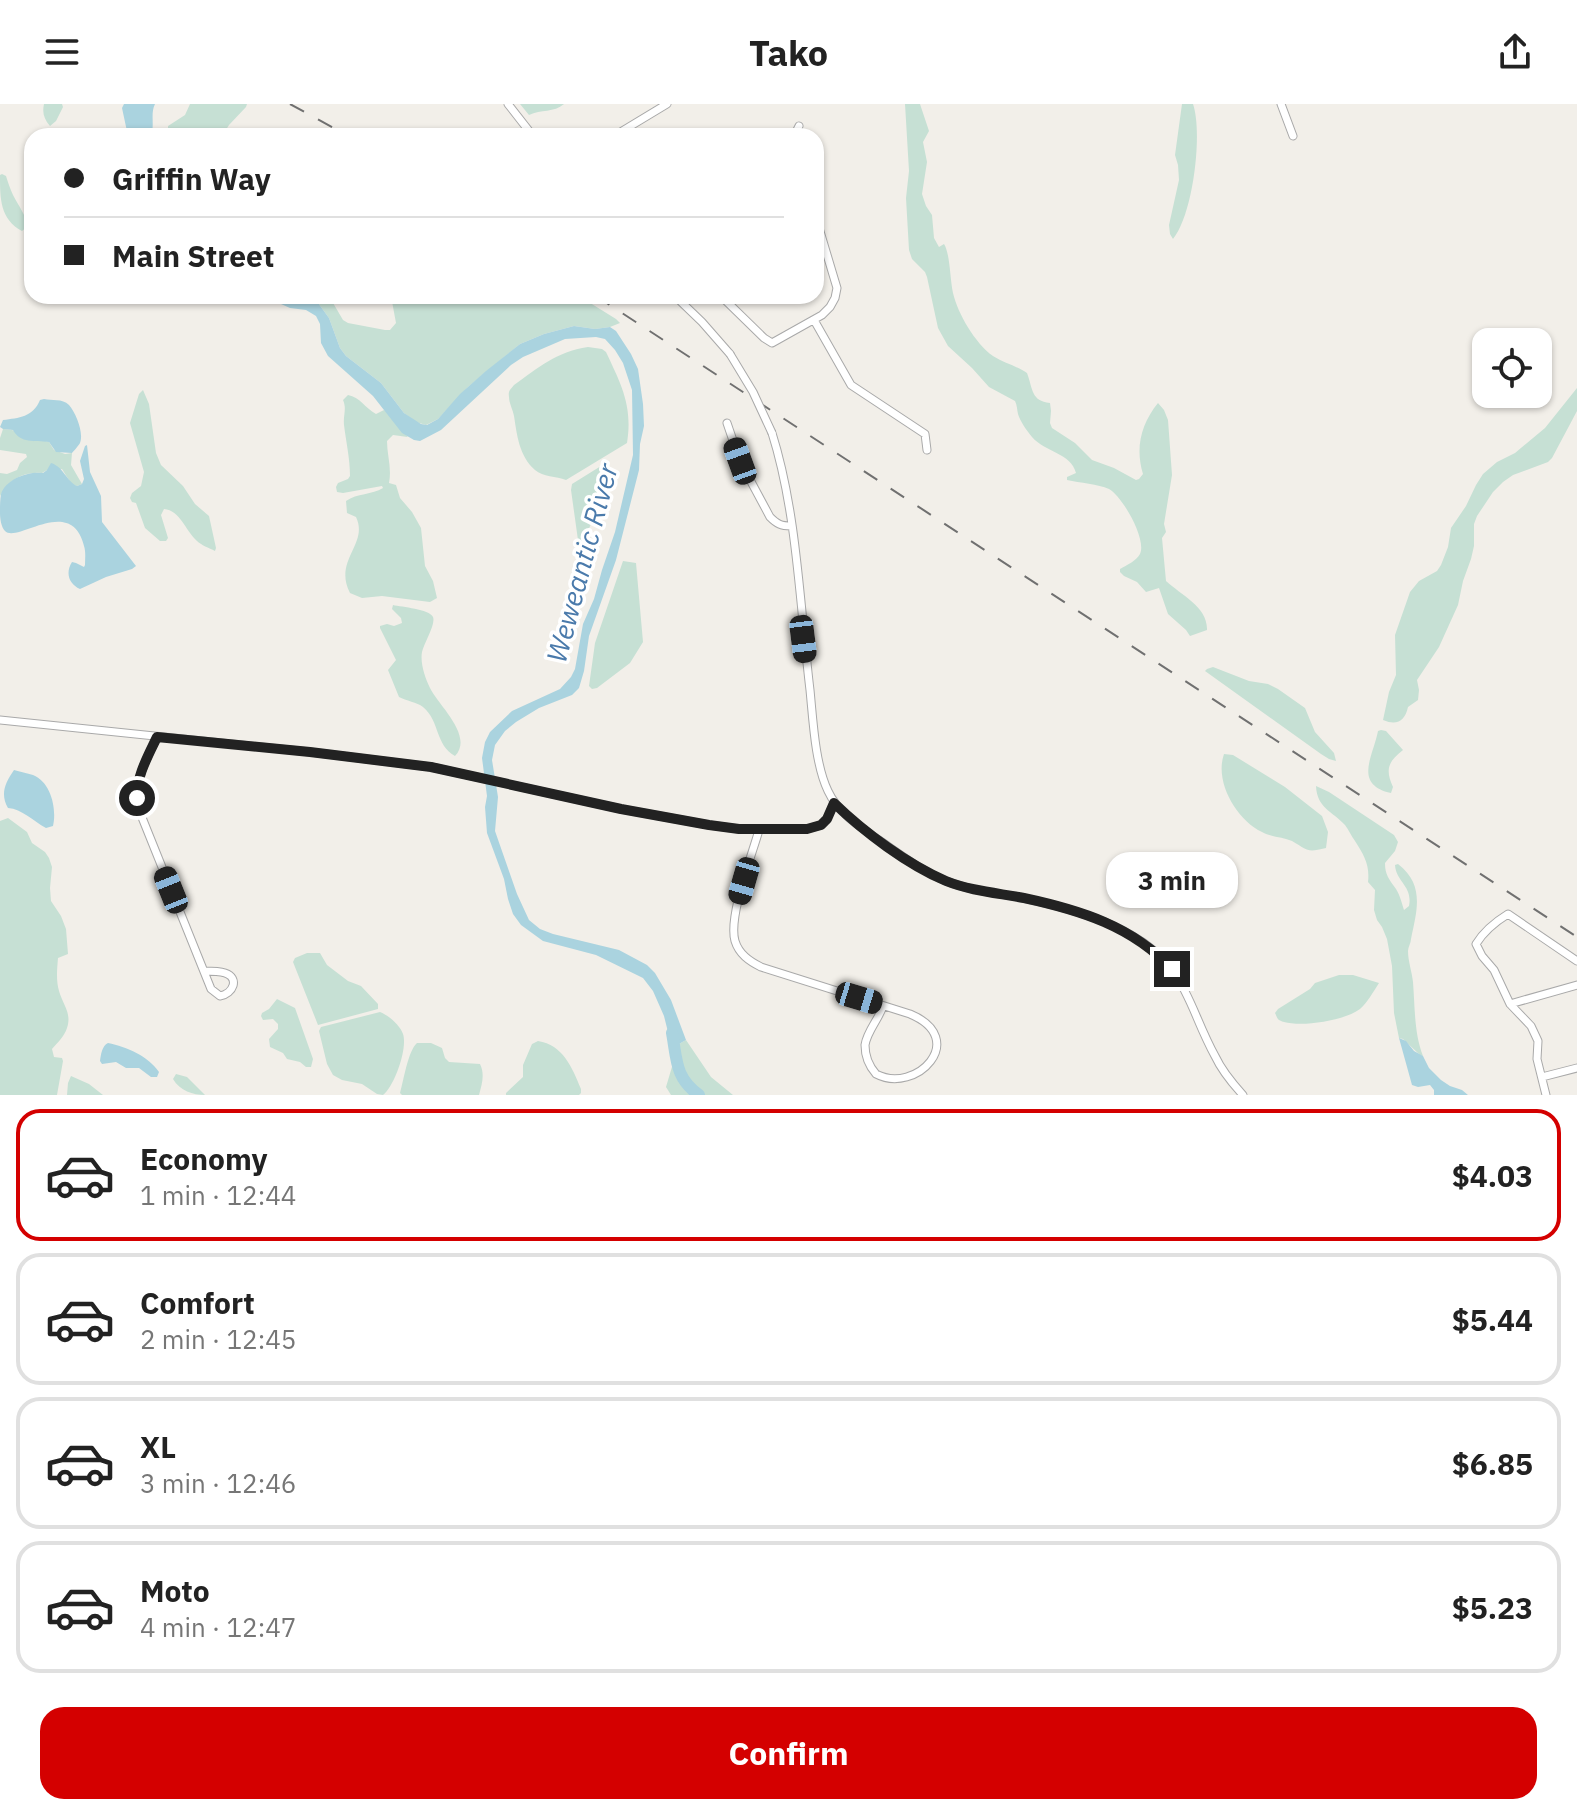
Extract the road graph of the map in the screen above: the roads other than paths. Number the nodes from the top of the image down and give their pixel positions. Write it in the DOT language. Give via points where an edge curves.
graph roads {
  1 [pos="508,104"];
  2 [pos="644,104"];
  3 [pos="667,104"];
  4 [pos="1281,104"];
  5 [pos="651,113"];
  6 [pos="527,128"];
  7 [pos="627,128"];
  8 [pos="1293,136"];
  9 [pos="824,245"];
  10 [pos="684,304"];
  11 [pos="729,304"];
  12 [pos="814,320"];
  13 [pos="727,423"];
  14 [pos="927,450"];
  15 [pos="791,526"];
  16 [pos="0,720"];
  17 [pos="157,737"];
  18 [pos="834,803"];
  19 [pos="759,830"];
  20 [pos="1577,961"];
  21 [pos="204,971"];
  22 [pos="1577,985"];
  23 [pos="1510,1004"];
  24 [pos="883,1006"];
  25 [pos="1577,1068"];
  26 [pos="1542,1077"];
  27 [pos="1243,1095"];
  28 [pos="1546,1095"];
  1 -- 6 [label="street"];
  2 -- 5 [label="street"];
  3 -- 5 [label="street"];
  4 -- 8 [label="street"];
  5 -- 7 [label="street"];
  9 -- 12 [label="street" via="837,288 830,307"];
  10 -- 15 [label="street, bridge" via="730,354 753,392 778,454"];
  11 -- 12 [label="street" via="772,343"];
  12 -- 14 [label="street" via="851,385 925,434"];
  13 -- 15 [label="street" via="770,517"];
  15 -- 18 [label="street" via="815,734 822,775"];
  16 -- 17 [label="street"];
  17 -- 19 [label="street" via="431,767 621,809"];
  17 -- 21 [label="street" via="136,789 139,810"];
  18 -- 19 [label="street" via="821,825"];
  18 -- 27 [label="street" via="853,822 946,881 1075,911 1133,936 1179,978 1214,1056"];
  19 -- 24 [label="street" via="734,919 738,948 761,967"];
  20 -- 23 [label="street" via="1508,914 1497,921 1476,944"];
  22 -- 23 [label="street"];
  23 -- 26 [label="street" via="1538,1041"];
  24 -- 24 [label="street" via="920,1018 935,1037 934,1063 910,1083 878,1076 866,1057 868,1035"];
  25 -- 26 [label="street"];
  26 -- 28 [label="street"];
}
